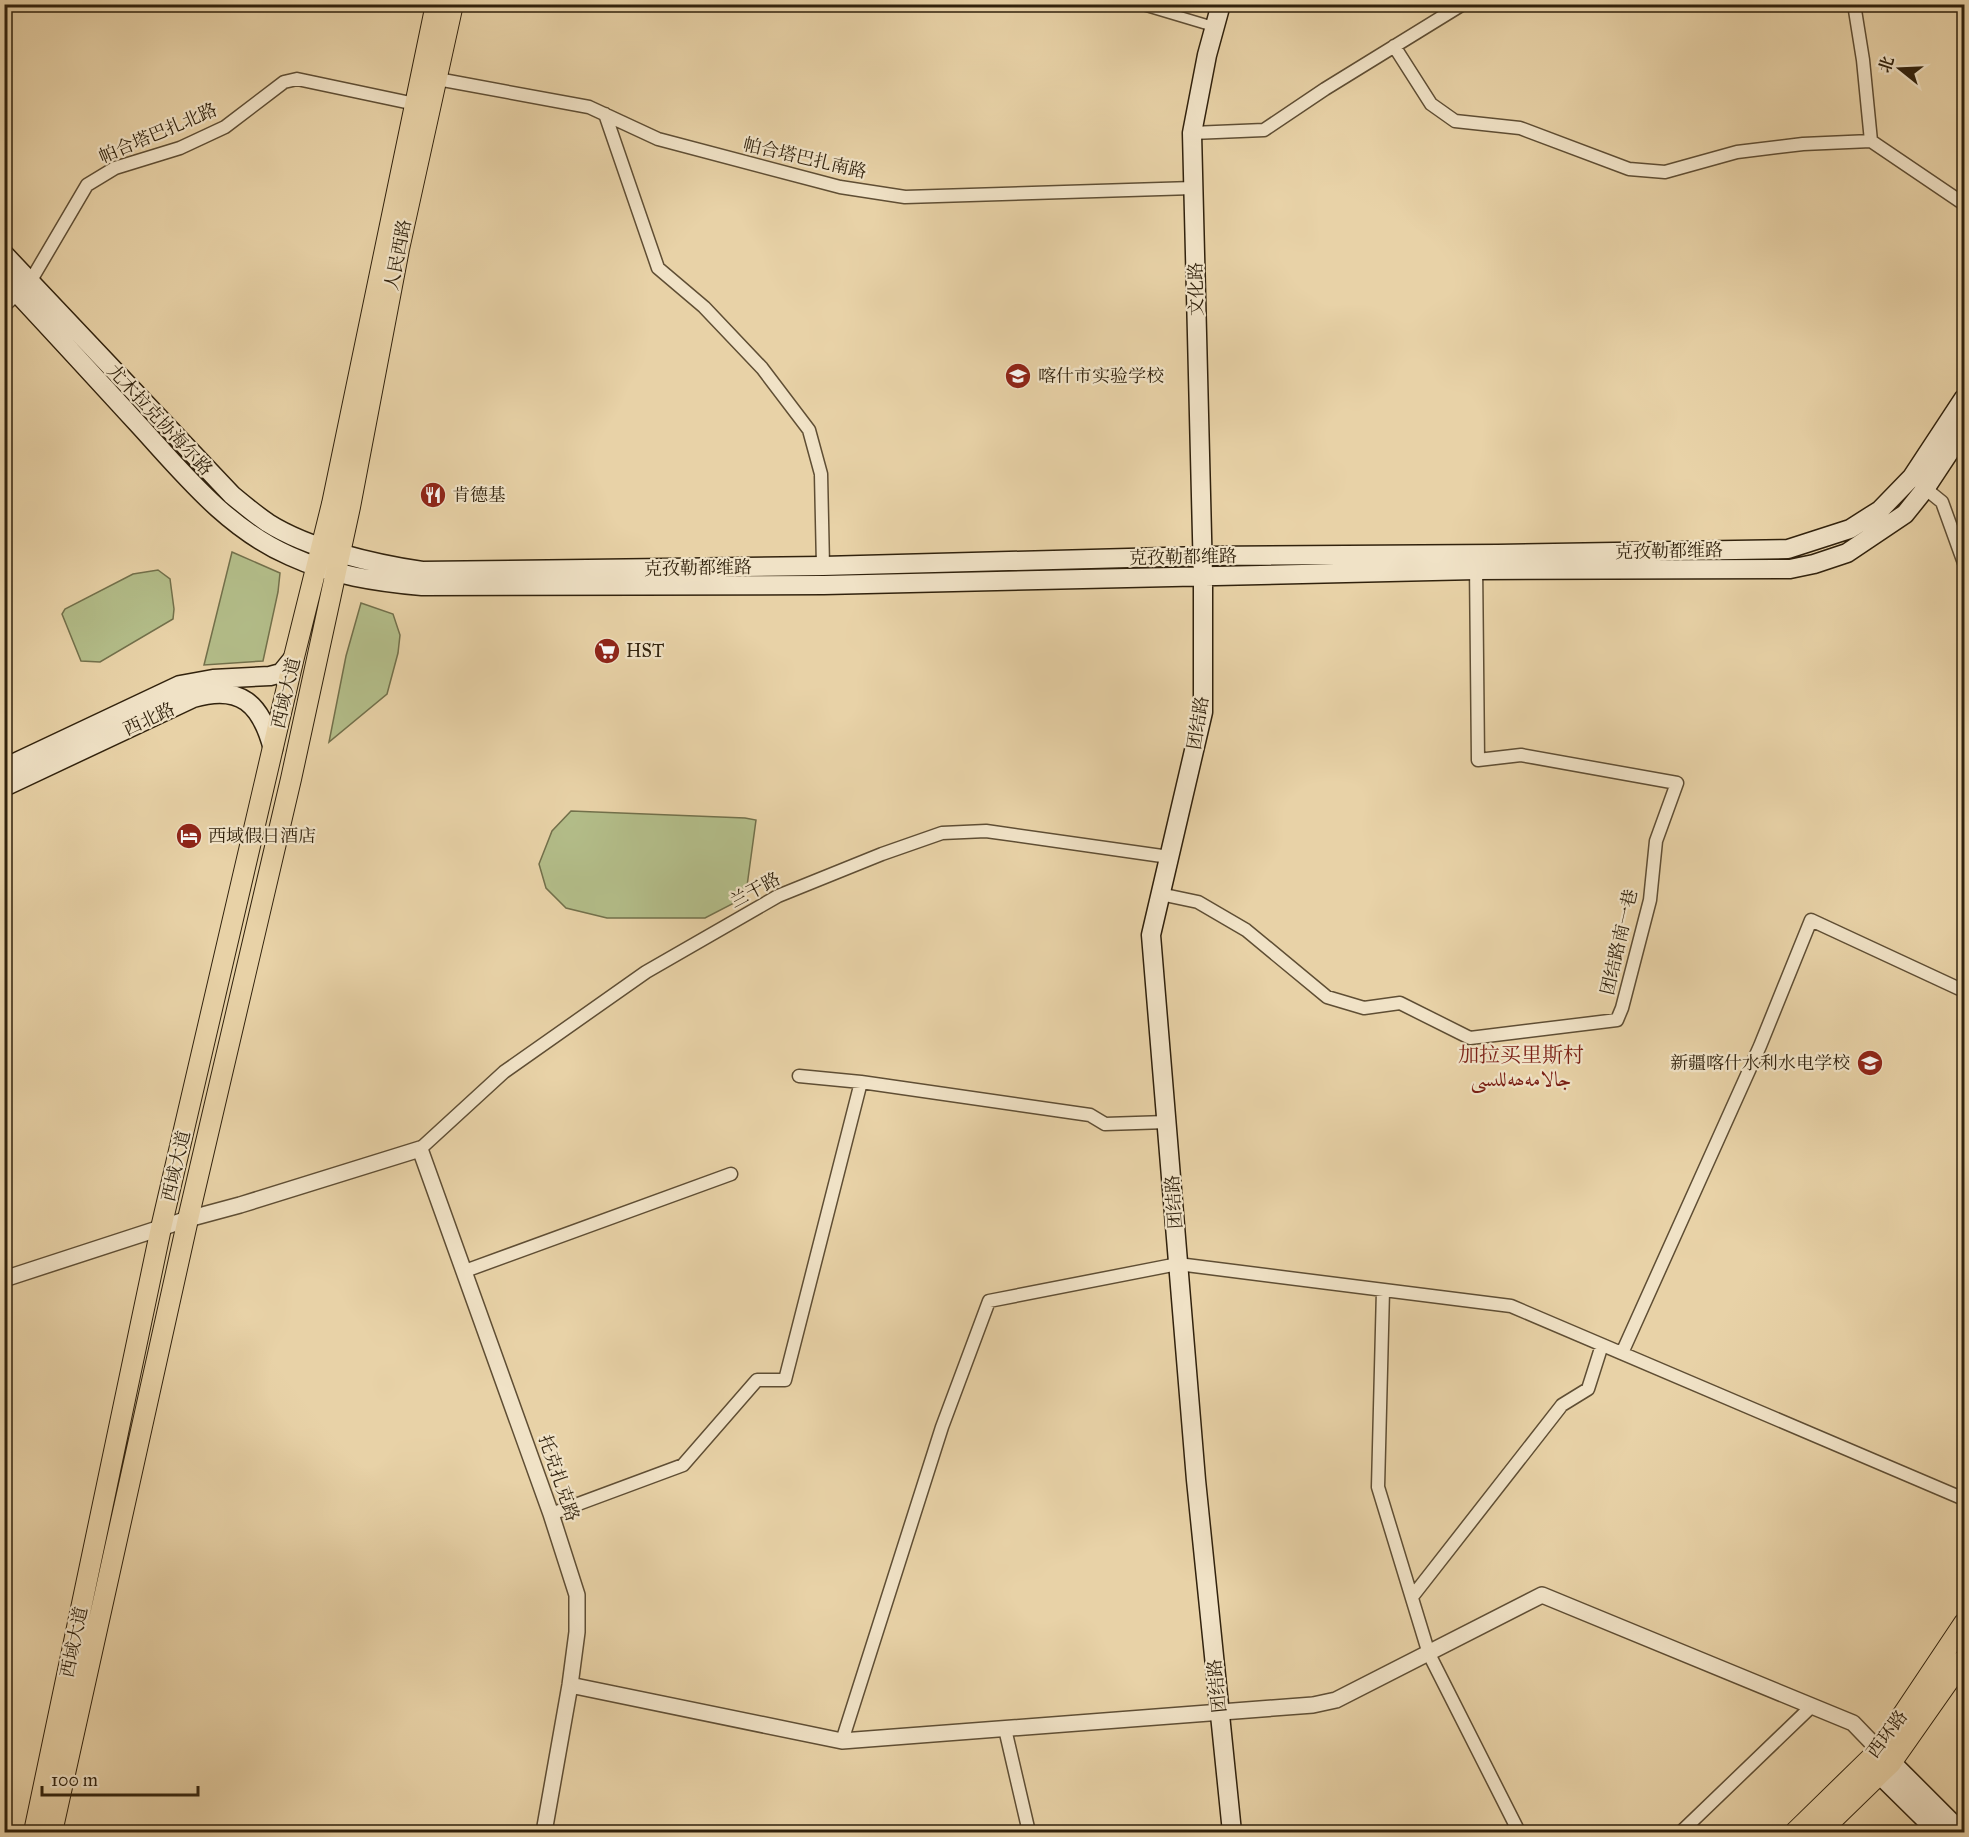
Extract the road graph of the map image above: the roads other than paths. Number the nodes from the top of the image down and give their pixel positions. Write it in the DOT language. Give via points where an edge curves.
graph roads {
  1 [pos="436,4"];
  2 [pos="453,4"];
  3 [pos="1138,4"];
  4 [pos="1221,4"];
  5 [pos="1462,4"];
  6 [pos="1854,4"];
  7 [pos="1215,27"];
  8 [pos="1394,46"];
  9 [pos="429,77"];
  10 [pos="422,106"];
  11 [pos="605,114"];
  12 [pos="1192,133"];
  13 [pos="1870,141"];
  14 [pos="1193,188"];
  15 [pos="1965,204"];
  16 [pos="4,254"];
  17 [pos="4,279"];
  18 [pos="24,288"];
  19 [pos="4,306"];
  20 [pos="1965,398"];
  21 [pos="1965,430"];
  22 [pos="1919,483"];
  23 [pos="341,505"];
  24 [pos="321,546"];
  25 [pos="1203,556"];
  26 [pos="338,562"];
  27 [pos="1476,562"];
  28 [pos="1965,563"];
  29 [pos="316,566"];
  30 [pos="823,566"];
  31 [pos="1203,576"];
  32 [pos="294,657"];
  33 [pos="273,749"];
  34 [pos="4,768"];
  35 [pos="4,787"];
  36 [pos="1170,856"];
  37 [pos="1160,894"];
  38 [pos="1965,991"];
  39 [pos="799,1076"];
  40 [pos="861,1082"];
  41 [pos="1167,1122"];
  42 [pos="420,1149"];
  43 [pos="731,1174"];
  44 [pos="188,1219"];
  45 [pos="161,1228"];
  46 [pos="1178,1264"];
  47 [pos="465,1271"];
  48 [pos="4,1279"];
  49 [pos="1383,1290"];
  50 [pos="1602,1345"];
  51 [pos="1622,1353"];
  52 [pos="1965,1498"];
  53 [pos="551,1514"];
  54 [pos="1412,1597"];
  55 [pos="1965,1623"];
  56 [pos="1429,1654"];
  57 [pos="1965,1659"];
  58 [pos="570,1685"];
  59 [pos="1812,1706"];
  60 [pos="1220,1713"];
  61 [pos="1005,1729"];
  62 [pos="842,1740"];
  63 [pos="1879,1762"];
  64 [pos="34,1833"];
  65 [pos="52,1833"];
  66 [pos="544,1833"];
  67 [pos="1029,1833"];
  68 [pos="1232,1833"];
  69 [pos="1519,1833"];
  70 [pos="1681,1833"];
  71 [pos="1795,1833"];
  72 [pos="1820,1833"];
  73 [pos="1938,1833"];
  74 [pos="1961,1833"];
  1 -- 9 [label="main road, 人民西路"];
  2 -- 9 [label="main road, 人民西路"];
  3 -- 7 [label="street"];
  4 -- 7 [label="main road, 文化路"];
  5 -- 8 [label="street"];
  6 -- 13 [label="street"];
  7 -- 12 [label="main road, 文化路"];
  8 -- 12 [label="street" via="1264,130"];
  8 -- 13 [label="street" via="1431,104 1455,121 1520,128 1629,169 1665,172 1737,152"];
  9 -- 10 [label="main road, 人民西路"];
  9 -- 11 [label="street, 帕合塔巴扎南路" via="589,106"];
  10 -- 18 [label="street, 帕合塔巴扎北路" via="297,80 284,82 225,127 180,148 115,168 87,185"];
  10 -- 23 [label="main road, 人民西路" via="399,249"];
  11 -- 14 [label="street, 帕合塔巴扎南路" via="658,139 840,187 905,197"];
  11 -- 30 [label="street" via="658,268 704,307 762,368 809,430 821,474"];
  12 -- 14 [label="main road, 文化路"];
  13 -- 15 [label="street"];
  14 -- 25 [label="main road, 文化路"];
  16 -- 18 [label="main road, 尤木拉克协海尔路"];
  17 -- 18 [label="main road, 尤木拉克协海尔路"];
  18 -- 19 [label="street, 帕合塔巴扎北路"];
  18 -- 24 [label="main road, 尤木拉克协海尔路" via="232,495 269,524"];
  18 -- 29 [label="main road, 尤木拉克协海尔路" via="215,508 264,543"];
  20 -- 22 [label="main road, 克孜勒都维路"];
  21 -- 22 [label="main road, 克孜勒都维路"];
  22 -- 27 [label="main road, 克孜勒都维路" via="1905,514 1847,553 1790,569"];
  22 -- 28 [label="street" via="1942,502"];
  23 -- 24 [label="main road, 西域大道"];
  23 -- 26 [label="main road, 西域大道"];
  24 -- 26 [label="main road, 尤木拉克协海尔路"];
  24 -- 29 [label="main road, 西域大道"];
  25 -- 27 [label="main road, 克孜勒都维路"];
  25 -- 30 [label="main road, 克孜勒都维路"];
  25 -- 31 [label="main road, 文化路"];
  26 -- 29 [label="main road, 尤木拉克协海尔路"];
  26 -- 30 [label="main road, 克孜勒都维路" via="422,571"];
  26 -- 31 [label="main road, 克孜勒都维路" via="376,582 422,586 836,585"];
  26 -- 44 [label="main road, 西域大道"];
  27 -- 31 [label="main road, 克孜勒都维路"];
  27 -- 37 [label="street, 团结路南一巷" via="1478,760 1521,755 1677,783 1656,841 1650,900 1617,1020 1470,1038 1400,1003 1364,1008 1327,997 1246,930 1198,902"];
  29 -- 32 [label="main road, 西域大道"];
  31 -- 36 [label="main road, 团结路" via="1203,712"];
  32 -- 33 [label="main road, 西域大道"];
  32 -- 34 [label="main road, 西北路" via="281,673 270,676 180,685"];
  33 -- 35 [label="main road, 西北路" via="267,727 245,699 232,694 208,694"];
  33 -- 45 [label="main road, 西域大道"];
  36 -- 37 [label="main road, 团结路"];
  36 -- 42 [label="street, 兰干路" via="986,831 942,833 882,854 778,896 646,972 504,1072"];
  37 -- 41 [label="main road, 团结路" via="1151,935"];
  38 -- 51 [label="street" via="1811,920 1760,1046"];
  39 -- 40 [label="street"];
  40 -- 41 [label="street" via="1090,1114 1105,1124"];
  40 -- 53 [label="street" via="785,1380 757,1380 683,1465"];
  41 -- 46 [label="main road, 团结路"];
  42 -- 44 [label="street"];
  42 -- 47 [label="street, 托克扎克路"];
  43 -- 47 [label="street"];
  44 -- 45 [label="street"];
  44 -- 65 [label="main road, 西域大道"];
  45 -- 48 [label="street"];
  45 -- 64 [label="main road, 西域大道"];
  46 -- 49 [label="street"];
  46 -- 60 [label="main road, 团结路"];
  46 -- 62 [label="street" via="989,1301 942,1427"];
  47 -- 53 [label="street, 托克扎克路"];
  49 -- 50 [label="street" via="1511,1306"];
  49 -- 54 [label="street" via="1378,1487"];
  50 -- 51 [label="street"];
  50 -- 54 [label="street" via="1588,1389 1562,1405"];
  51 -- 52 [label="street"];
  53 -- 58 [label="street, 托克扎克路" via="577,1595"];
  54 -- 56 [label="street"];
  55 -- 63 [label="main road, 西环路"];
  56 -- 59 [label="street" via="1542,1595"];
  56 -- 60 [label="street" via="1336,1700"];
  56 -- 69 [label="street"];
  57 -- 63 [label="main road, 西环路"];
  58 -- 62 [label="street"];
  58 -- 66 [label="street, 托克扎克路"];
  59 -- 63 [label="street" via="1853,1724"];
  59 -- 70 [label="street"];
  60 -- 61 [label="street"];
  60 -- 68 [label="main road, 团结路"];
  61 -- 62 [label="street"];
  61 -- 67 [label="street"];
  63 -- 71 [label="main road, 西环路"];
  63 -- 72 [label="main road, 西环路"];
  63 -- 73 [label="main road"];
  63 -- 74 [label="main road"];
}
